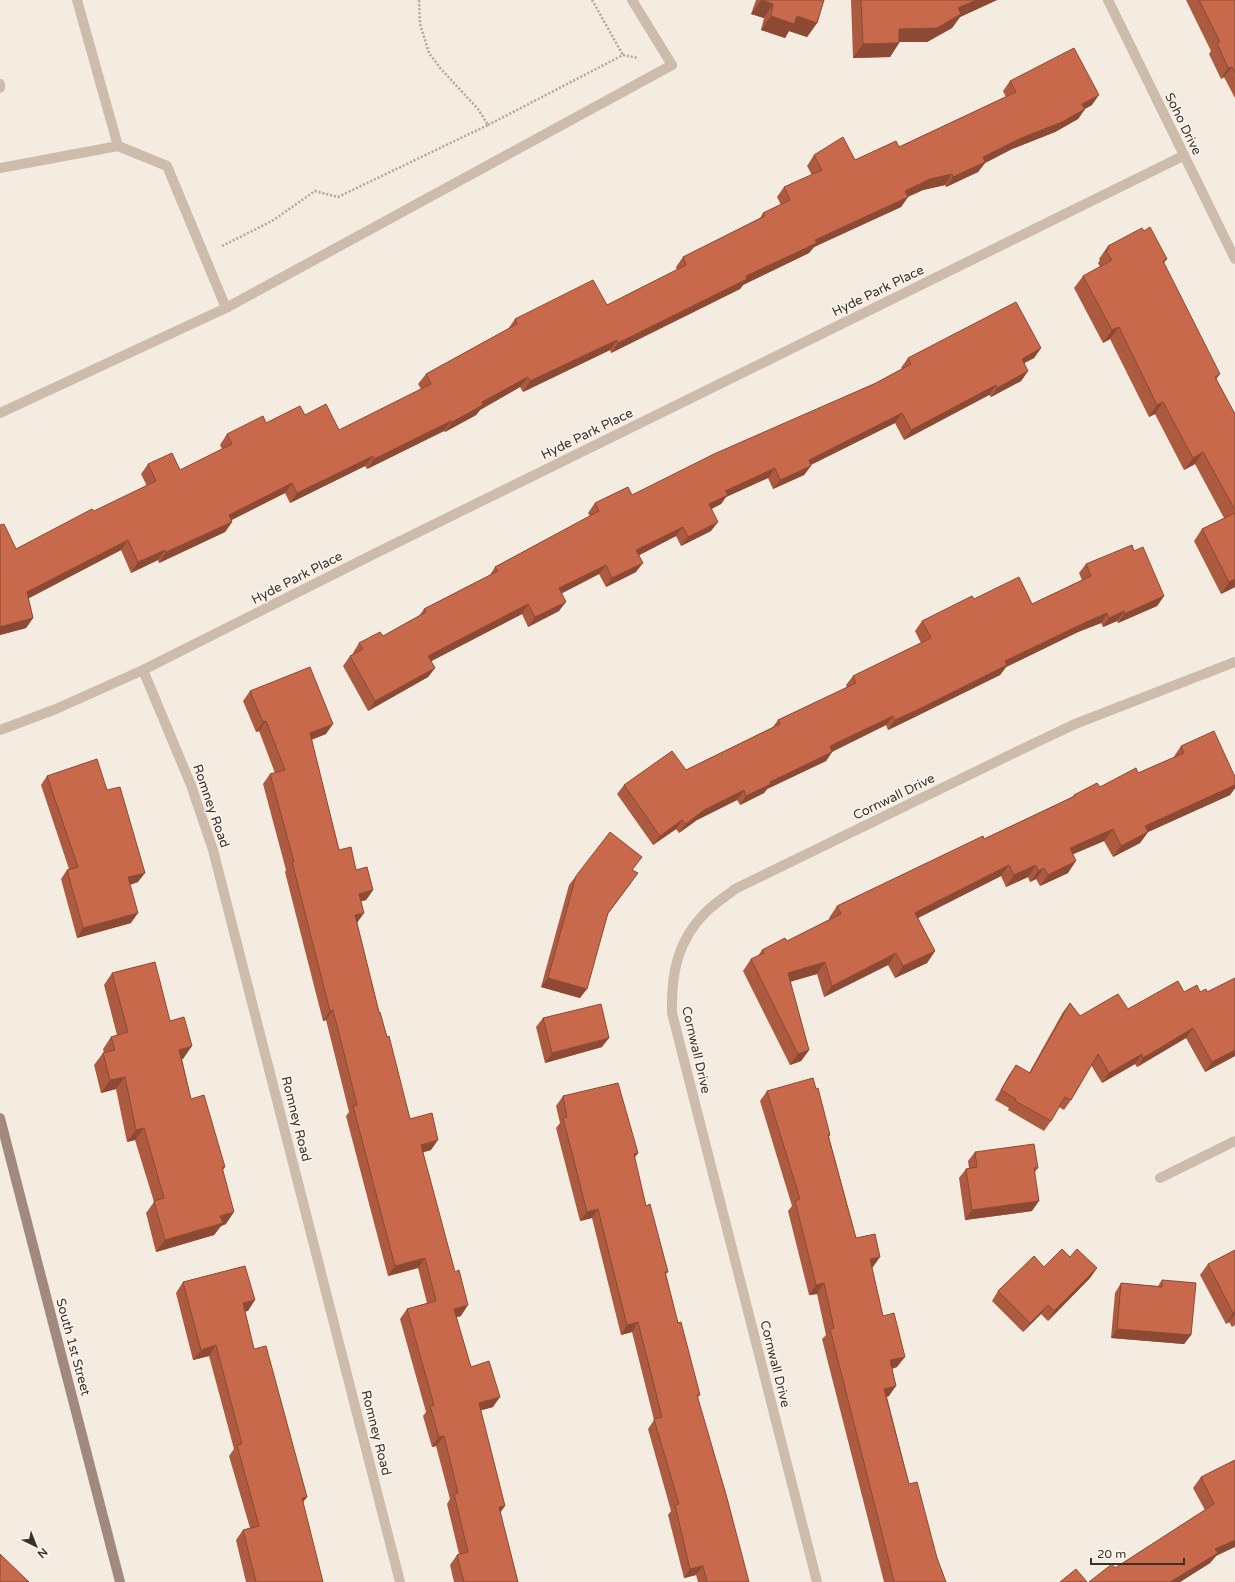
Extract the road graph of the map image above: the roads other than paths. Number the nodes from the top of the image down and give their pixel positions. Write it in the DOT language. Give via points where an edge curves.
graph roads {
  1 [pos="77,0"];
  2 [pos="632,0"];
  3 [pos="1108,0"];
  4 [pos="0,84"];
  5 [pos="0,88"];
  6 [pos="118,146"];
  7 [pos="1183,156"];
  8 [pos="0,168"];
  9 [pos="1235,259"];
  10 [pos="226,308"];
  11 [pos="0,413"];
  12 [pos="1235,662"];
  13 [pos="143,670"];
  14 [pos="0,730"];
  15 [pos="0,1118"];
  16 [pos="1235,1141"];
  17 [pos="1160,1178"];
  18 [pos="120,1582"];
  19 [pos="400,1582"];
  20 [pos="817,1582"];
  1 -- 6 [label="street"];
  2 -- 10 [label="street" via="672,65"];
  3 -- 7 [label="street, Soho Drive"];
  4 -- 5 [label="street"];
  6 -- 8 [label="street"];
  6 -- 10 [label="street" via="167,166"];
  7 -- 9 [label="street, Soho Drive"];
  7 -- 13 [label="street, Hyde Park Place"];
  10 -- 11 [label="street"];
  12 -- 20 [label="street, Cornwall Drive" via="1076,724 735,889 706,912 686,936 671,986 672,1013"];
  13 -- 14 [label="street, Hyde Park Place" via="56,709"];
  13 -- 19 [label="street, Romney Road" via="191,785 213,850"];
  15 -- 18 [label="main road, South 1st Street"];
  16 -- 17 [label="street"];
}
